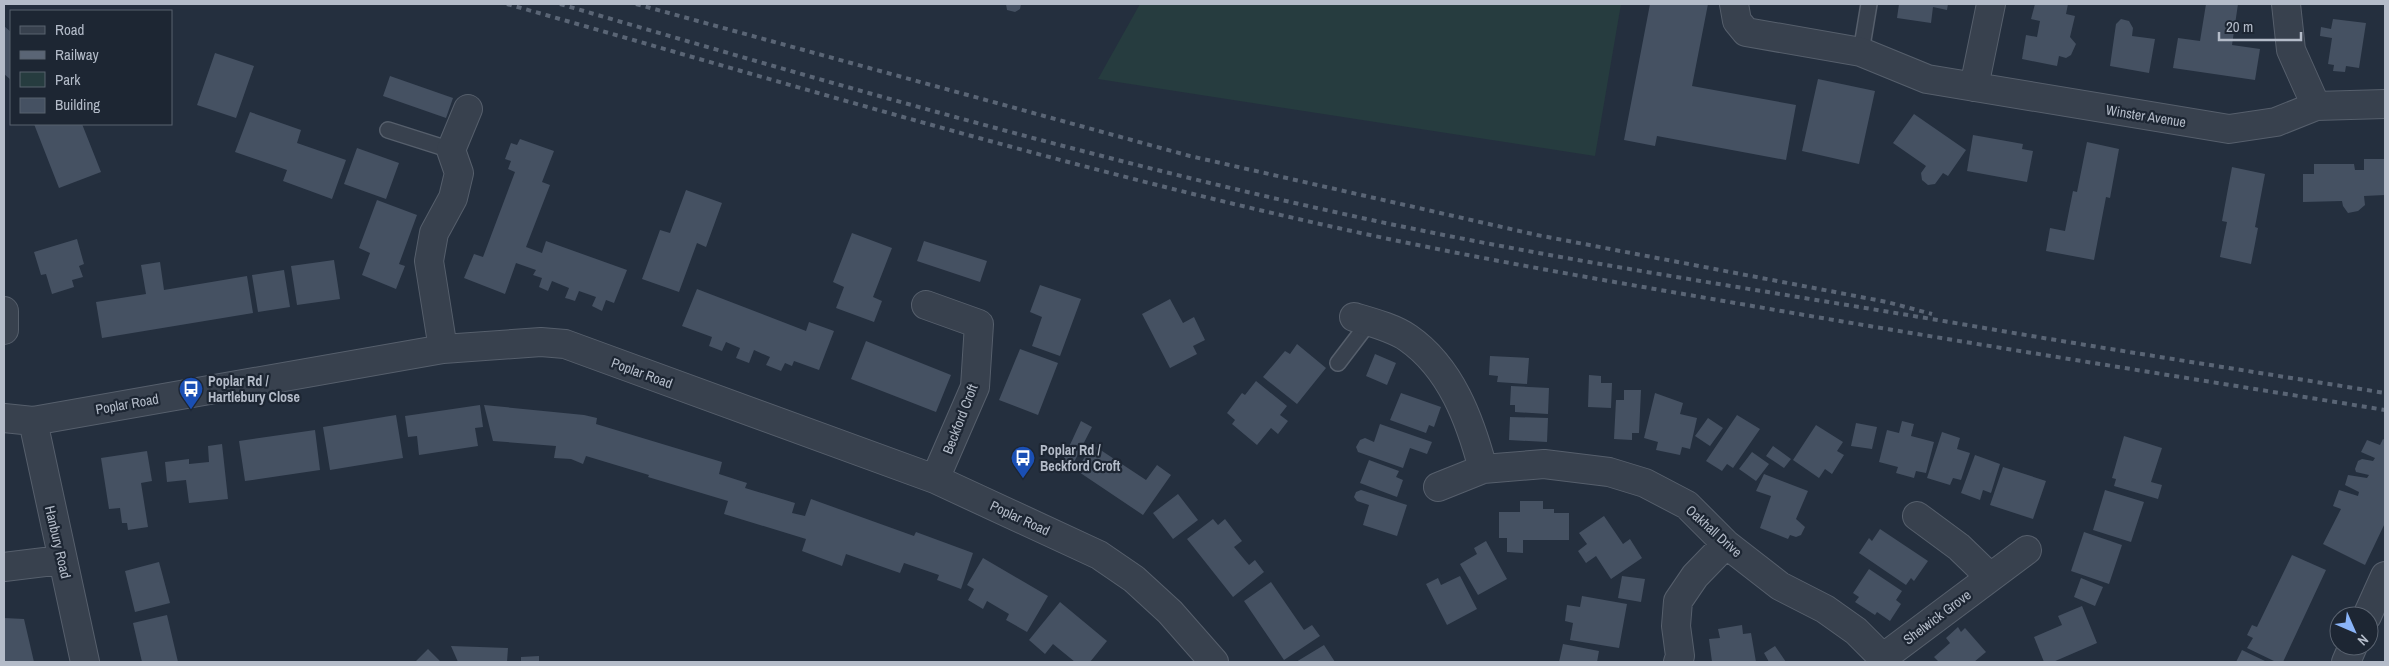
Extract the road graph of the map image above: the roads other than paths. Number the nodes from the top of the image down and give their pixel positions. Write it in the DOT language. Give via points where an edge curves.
graph roads {
  1 [pos="1734,4"];
  2 [pos="1869,4"];
  3 [pos="1991,4"];
  4 [pos="2286,4"];
  5 [pos="1861,52"];
  6 [pos="1974,87"];
  7 [pos="2385,104"];
  8 [pos="2316,106"];
  9 [pos="468,109"];
  10 [pos="388,130"];
  11 [pos="451,150"];
  12 [pos="926,305"];
  13 [pos="4,312"];
  14 [pos="1362,319"];
  15 [pos="4,330"];
  16 [pos="443,349"];
  17 [pos="1338,363"];
  18 [pos="4,418"];
  19 [pos="32,421"];
  20 [pos="1483,469"];
  21 [pos="935,479"];
  22 [pos="1438,487"];
  23 [pos="1917,516"];
  24 [pos="1726,544"];
  25 [pos="2027,550"];
  26 [pos="62,560"];
  27 [pos="4,567"];
  28 [pos="2385,576"];
  29 [pos="1990,578"];
  30 [pos="2372,606"];
  31 [pos="1886,660"];
  32 [pos="85,662"];
  33 [pos="1214,662"];
  34 [pos="1678,662"];
  1 -- 5 [label="street, Winster Avenue" via="1737,21 1746,32"];
  2 -- 5 [label="lane"];
  3 -- 6 [label="street"];
  4 -- 8 [label="street" via="2291,50"];
  5 -- 6 [label="street, Winster Avenue" via="1927,79"];
  6 -- 8 [label="street, Winster Avenue" via="2229,129 2276,122"];
  7 -- 8 [label="street, Winster Avenue"];
  9 -- 11 [label="street"];
  10 -- 11 [label="lane"];
  11 -- 16 [label="street" via="459,173 453,198 434,233 429,261"];
  12 -- 21 [label="street, Beckford Croft" via="979,324 975,387"];
  13 -- 15 [label="street"];
  14 -- 17 [label="lane"];
  14 -- 20 [label="street" via="1407,337 1429,356 1459,399 1472,428"];
  16 -- 19 [label="street, Poplar Road"];
  16 -- 21 [label="street, Poplar Road" via="541,342 565,344"];
  18 -- 19 [label="street, Poplar Road"];
  19 -- 26 [label="street, Hanbury Road"];
  20 -- 22 [label="street, Oakhall Drive"];
  20 -- 24 [label="street, Oakhall Drive" via="1544,464 1618,475 1645,483 1687,505"];
  21 -- 33 [label="street, Poplar Road" via="1099,555 1134,579 1170,612"];
  23 -- 29 [label="street" via="1959,547"];
  24 -- 31 [label="street, Oakhall Drive" via="1780,586 1825,609 1856,631"];
  24 -- 34 [label="street" via="1696,576 1678,602"];
  25 -- 29 [label="street, Shelwick Grove"];
  26 -- 27 [label="street"];
  26 -- 32 [label="street, Hanbury Road"];
  28 -- 30 [label="street"];
  29 -- 31 [label="street, Shelwick Grove"];
}
